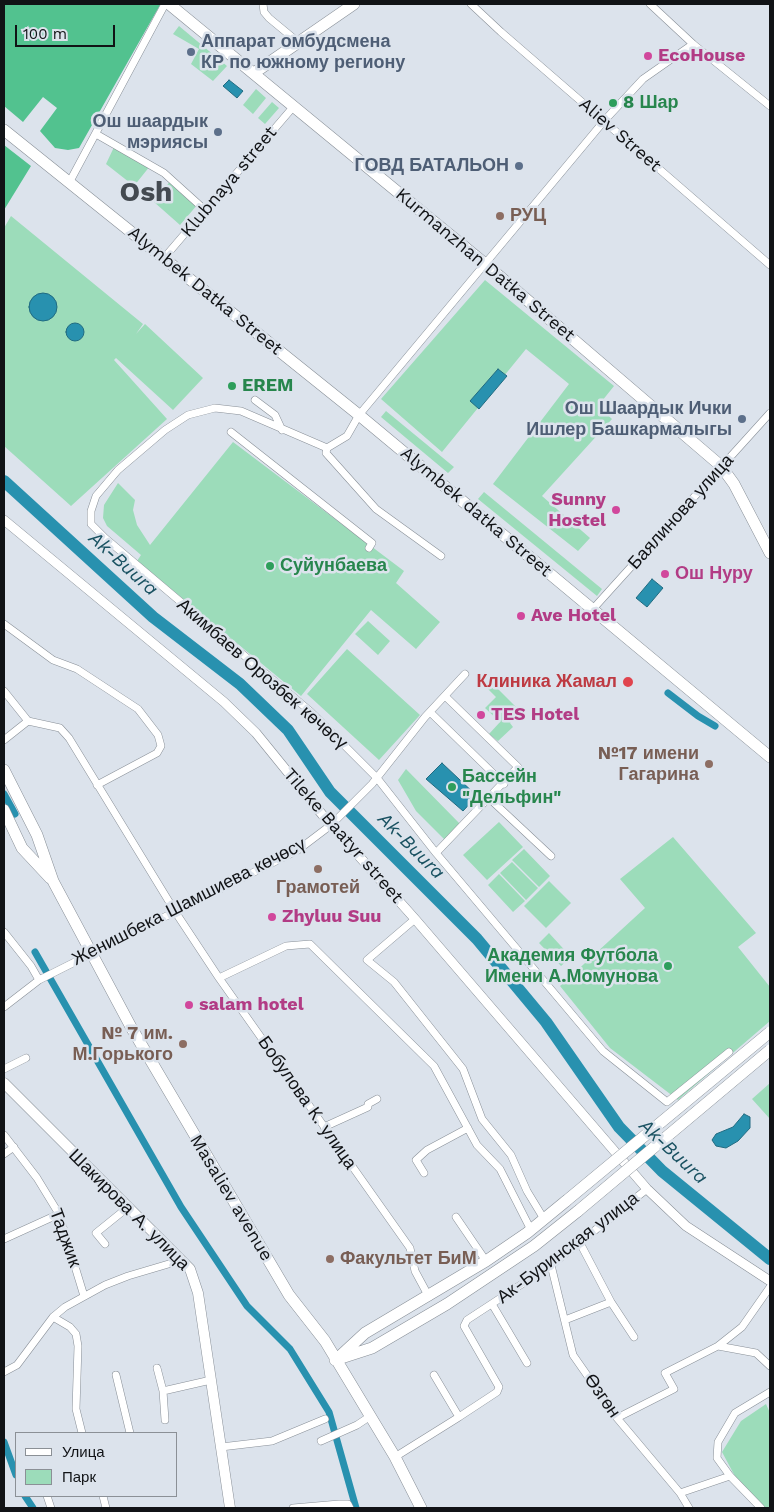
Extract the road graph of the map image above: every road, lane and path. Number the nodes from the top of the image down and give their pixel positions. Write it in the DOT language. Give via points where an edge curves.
graph roads {
  1 [pos="167,4"];
  2 [pos="263,4"];
  3 [pos="354,4"];
  4 [pos="471,4"];
  5 [pos="650,4"];
  6 [pos="298,42"];
  7 [pos="692,44"];
  8 [pos="254,73"];
  9 [pos="294,106"];
  10 [pos="770,106"];
  11 [pos="604,121"];
  12 [pos="4,130"];
  13 [pos="96,134"];
  14 [pos="69,182"];
  15 [pos="205,210"];
  16 [pos="164,258"];
  17 [pos="484,264"];
  18 [pos="770,265"];
  19 [pos="255,400"];
  20 [pos="770,413"];
  21 [pos="359,415"];
  22 [pos="282,430"];
  23 [pos="231,432"];
  24 [pos="327,448"];
  25 [pos="722,466"];
  26 [pos="4,520"];
  27 [pos="369,548"];
  28 [pos="770,552"];
  29 [pos="441,556"];
  30 [pos="592,610"];
  31 [pos="4,624"];
  32 [pos="465,674"];
  33 [pos="4,691"];
  34 [pos="445,696"];
  35 [pos="430,712"];
  36 [pos="28,721"];
  37 [pos="4,740"];
  38 [pos="770,756"];
  39 [pos="4,770"];
  40 [pos="377,778"];
  41 [pos="504,784"];
  42 [pos="96,785"];
  43 [pos="490,799"];
  44 [pos="4,810"];
  45 [pos="330,824"];
  46 [pos="436,853"];
  47 [pos="551,856"];
  48 [pos="53,881"];
  49 [pos="176,912"];
  50 [pos="415,919"];
  51 [pos="4,932"];
  52 [pos="92,952"];
  53 [pos="219,978"];
  54 [pos="41,979"];
  55 [pos="4,1007"];
  56 [pos="770,1032"];
  57 [pos="770,1050"];
  58 [pos="729,1052"];
  59 [pos="26,1058"];
  60 [pos="4,1069"];
  61 [pos="4,1083"];
  62 [pos="377,1099"];
  63 [pos="324,1126"];
  64 [pos="468,1128"];
  65 [pos="4,1134"];
  66 [pos="14,1147"];
  67 [pos="4,1154"];
  68 [pos="424,1173"];
  69 [pos="647,1189"];
  70 [pos="127,1208"];
  71 [pos="59,1214"];
  72 [pos="456,1217"];
  73 [pos="544,1219"];
  74 [pos="531,1230"];
  75 [pos="4,1239"];
  76 [pos="105,1244"];
  77 [pos="580,1244"];
  78 [pos="182,1260"];
  79 [pos="486,1262"];
  80 [pos="551,1265"];
  81 [pos="770,1281"];
  82 [pos="770,1286"];
  83 [pos="84,1296"];
  84 [pos="429,1297"];
  85 [pos="611,1302"];
  86 [pos="492,1304"];
  87 [pos="54,1317"];
  88 [pos="565,1320"];
  89 [pos="634,1337"];
  90 [pos="718,1346"];
  91 [pos="335,1360"];
  92 [pos="528,1363"];
  93 [pos="770,1366"];
  94 [pos="157,1368"];
  95 [pos="4,1372"];
  96 [pos="116,1375"];
  97 [pos="434,1375"];
  98 [pos="211,1380"];
  99 [pos="163,1392"];
  100 [pos="770,1392"];
  101 [pos="369,1417"];
  102 [pos="459,1418"];
  103 [pos="617,1418"];
  104 [pos="325,1419"];
  105 [pos="165,1420"];
  106 [pos="82,1432"];
  107 [pos="130,1432"];
  108 [pos="321,1441"];
  109 [pos="221,1448"];
  110 [pos="395,1457"];
  111 [pos="730,1476"];
  112 [pos="680,1493"];
  113 [pos="230,1508"];
  114 [pos="293,1508"];
  115 [pos="350,1508"];
  116 [pos="421,1508"];
  117 [pos="689,1508"];
  118 [pos="762,1508"];
  1 -- 8 [label="main road, Kurmanzhan Datka Street"];
  1 -- 13 [label="street"];
  2 -- 6 [label="street" via="264,12"];
  3 -- 6 [label="main road"];
  4 -- 11 [label="street, Aliev Street"];
  5 -- 7 [label="street"];
  6 -- 8 [label="main road"];
  7 -- 10 [label="street"];
  7 -- 11 [label="street" via="643,80"];
  8 -- 9 [label="main road, Kurmanzhan Datka Street"];
  9 -- 15 [label="street, Klubnaya street"];
  9 -- 17 [label="main road, Kurmanzhan Datka Street"];
  11 -- 17 [label="street"];
  11 -- 18 [label="street, Aliev Street"];
  12 -- 14 [label="main road, Alymbek Datka Street"];
  13 -- 14 [label="street"];
  13 -- 15 [label="street" via="164,173"];
  14 -- 16 [label="main road, Alymbek Datka Street"];
  15 -- 16 [label="street, Klubnaya street"];
  16 -- 21 [label="main road, Alymbek Datka Street"];
  17 -- 21 [label="street"];
  17 -- 25 [label="main road, Kurmanzhan Datka Street"];
  19 -- 22 [label="street" via="275,415"];
  20 -- 25 [label="street, Баялинова улица"];
  21 -- 24 [label="street" via="346,436"];
  21 -- 30 [label="main road, Alymbek datka Street"];
  22 -- 24 [label="street, Акимбаев Орозбек көчөсү"];
  22 -- 40 [label="street, Акимбаев Орозбек көчөсү" via="231,409 215,408 188,415 118,470 96,496 91,524 311,712"];
  23 -- 27 [label="street" via="372,543"];
  24 -- 29 [label="street" via="326,454 376,509"];
  25 -- 28 [label="main road, Kurmanzhan Datka Street"];
  25 -- 30 [label="street, Баялинова улица"];
  26 -- 45 [label="street, Tileke Baatyr street" via="224,702 256,733"];
  30 -- 38 [label="main road"];
  31 -- 42 [label="street" via="53,660 77,669 138,709 158,735 161,746 157,753"];
  32 -- 34 [label="street, Женишбека Шамшиева көчөсү"];
  33 -- 36 [label="street"];
  34 -- 35 [label="street, Женишбека Шамшиева көчөсү"];
  34 -- 41 [label="street" via="518,767"];
  35 -- 40 [label="street, Женишбека Шамшиева көчөсү"];
  35 -- 41 [label="street"];
  36 -- 37 [label="street"];
  36 -- 42 [label="street, Бобулова К. улица" via="62,730"];
  39 -- 48 [label="main road, Masaliev avenue" via="37,835"];
  40 -- 45 [label="street, Женишбека Шамшиева көчөсү"];
  40 -- 46 [label="street"];
  41 -- 43 [label="street"];
  42 -- 49 [label="street, Бобулова К. улица"];
  43 -- 46 [label="street"];
  43 -- 47 [label="street"];
  44 -- 48 [label="main road, Masaliev avenue" via="22,848"];
  45 -- 49 [label="street, Женишбека Шамшиева көчөсү" via="298,850"];
  45 -- 50 [label="street, Tileke Baatyr street"];
  46 -- 58 [label="street" via="603,1051 659,1097 667,1102"];
  48 -- 52 [label="main road, Masaliev avenue"];
  49 -- 52 [label="street, Женишбека Шамшиева көчөсү"];
  49 -- 53 [label="street, Бобулова К. улица"];
  50 -- 69 [label="street, Tileke Baatyr street"];
  50 -- 73 [label="street" via="367,960 394,982 463,1069 482,1119 511,1155 527,1192"];
  51 -- 54 [label="street"];
  52 -- 54 [label="street, Женишбека Шамшиева көчөсү"];
  52 -- 91 [label="main road, Masaliev avenue" via="174,1102 289,1295 316,1328"];
  53 -- 63 [label="street, Бобулова К. улица"];
  53 -- 64 [label="street" via="286,946 310,944 434,1066"];
  54 -- 55 [label="street, Женишбека Шамшиева көчөсү"];
  56 -- 73 [label="main road, bridge"];
  57 -- 91 [label="main road, bridge" via="526,1251 447,1304 372,1348"];
  59 -- 60 [label="street"];
  61 -- 70 [label="main road, Шакирова А. улица"];
  62 -- 63 [label="street" via="368,1107"];
  63 -- 84 [label="street, Бобулова К. улица" via="410,1248 415,1271"];
  64 -- 68 [label="street" via="427,1150 416,1160"];
  64 -- 74 [label="street" via="477,1145 500,1169"];
  65 -- 66 [label="street, Таджик"];
  66 -- 67 [label="street"];
  66 -- 71 [label="street, Таджик"];
  69 -- 77 [label="street, Ак-Буринская улица"];
  69 -- 81 [label="street, Ак-Буринская улица" via="686,1226"];
  70 -- 76 [label="street" via="96,1233"];
  70 -- 78 [label="main road, Шакирова А. улица"];
  71 -- 75 [label="street"];
  71 -- 83 [label="street, Таджик"];
  72 -- 79 [label="street"];
  73 -- 74 [label="main road"];
  74 -- 79 [label="main road"];
  77 -- 80 [label="street, Ак-Буринская улица"];
  77 -- 85 [label="street"];
  78 -- 83 [label="street" via="128,1276"];
  78 -- 98 [label="main road, Шакирова А. улица" via="195,1280 198,1292"];
  79 -- 84 [label="main road"];
  80 -- 86 [label="street, Ак-Буринская улица"];
  80 -- 88 [label="street, Өзгөн"];
  82 -- 90 [label="street" via="742,1327"];
  83 -- 87 [label="street"];
  84 -- 91 [label="main road" via="364,1333"];
  85 -- 88 [label="street"];
  85 -- 89 [label="street"];
  86 -- 92 [label="street"];
  86 -- 102 [label="street, Ак-Буринская улица" via="467,1320 464,1326 499,1387 497,1392"];
  87 -- 95 [label="street" via="17,1365"];
  87 -- 106 [label="street" via="76,1334 76,1409"];
  88 -- 103 [label="street, Өзгөн" via="574,1355"];
  90 -- 93 [label="street" via="756,1353"];
  90 -- 103 [label="street" via="665,1372 674,1389"];
  91 -- 101 [label="main road, Masaliev avenue"];
  94 -- 99 [label="street"];
  96 -- 107 [label="street"];
  97 -- 102 [label="street"];
  98 -- 99 [label="street"];
  98 -- 109 [label="main road, Шакирова А. улица"];
  99 -- 105 [label="street"];
  100 -- 111 [label="street" via="735,1413 718,1442 717,1458"];
  101 -- 108 [label="street"];
  101 -- 110 [label="main road, Masaliev avenue"];
  102 -- 110 [label="street"];
  103 -- 112 [label="street, Өзгөн"];
  104 -- 109 [label="street" via="272,1441"];
  109 -- 113 [label="main road, Шакирова А. улица"];
  110 -- 116 [label="main road, Masaliev avenue"];
  111 -- 112 [label="street"];
  111 -- 118 [label="street"];
  112 -- 117 [label="street, Өзгөн"];
  114 -- 115 [label="street" via="339,1504 348,1504"];
}
